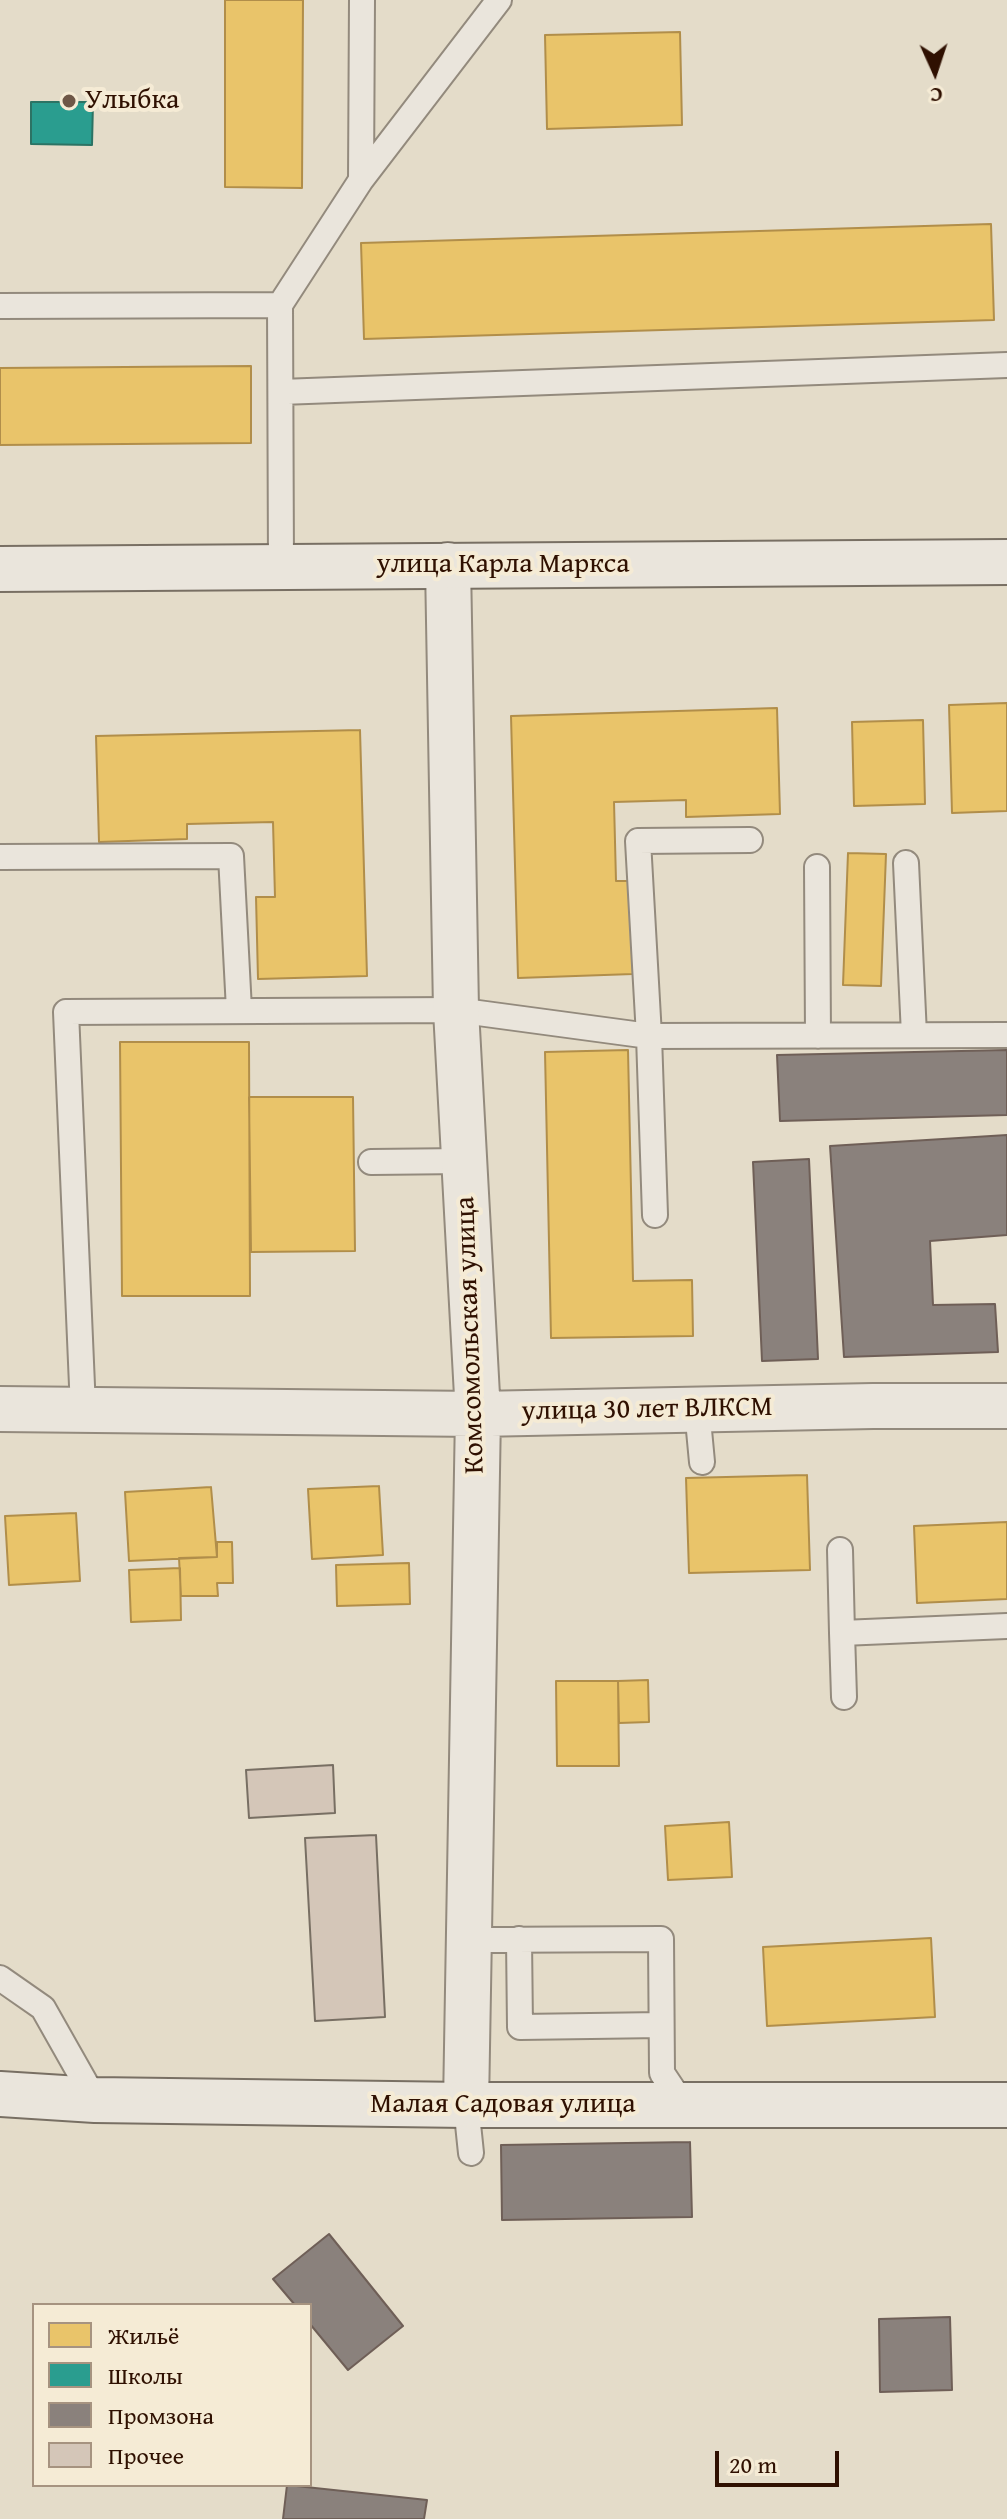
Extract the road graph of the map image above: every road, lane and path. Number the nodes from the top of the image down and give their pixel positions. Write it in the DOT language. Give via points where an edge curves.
graph roads {
  1 [pos="362,0"];
  2 [pos="499,0"];
  3 [pos="361,180"];
  4 [pos="280,305"];
  5 [pos="0,306"];
  6 [pos="1007,365"];
  7 [pos="281,392"];
  8 [pos="1007,562"];
  9 [pos="448,565"];
  10 [pos="281,566"];
  11 [pos="0,569"];
  12 [pos="750,840"];
  13 [pos="0,857"];
  14 [pos="906,863"];
  15 [pos="817,867"];
  16 [pos="239,1010"];
  17 [pos="456,1010"];
  18 [pos="914,1035"];
  19 [pos="1007,1035"];
  20 [pos="649,1036"];
  21 [pos="818,1036"];
  22 [pos="464,1161"];
  23 [pos="371,1162"];
  24 [pos="655,1215"];
  25 [pos="1007,1406"];
  26 [pos="0,1409"];
  27 [pos="83,1409"];
  28 [pos="697,1409"];
  29 [pos="478,1414"];
  30 [pos="702,1462"];
  31 [pos="840,1550"];
  32 [pos="1007,1626"];
  33 [pos="842,1633"];
  34 [pos="844,1697"];
  35 [pos="519,1939"];
  36 [pos="467,1940"];
  37 [pos="0,1978"];
  38 [pos="661,2025"];
  39 [pos="0,2094"];
  40 [pos="95,2100"];
  41 [pos="466,2105"];
  42 [pos="1007,2105"];
  43 [pos="684,2106"];
  44 [pos="471,2153"];
  1 -- 3 [label="lane"];
  2 -- 3 [label="lane"];
  3 -- 4 [label="lane"];
  4 -- 5 [label="lane"];
  4 -- 7 [label="lane"];
  6 -- 7 [label="lane"];
  7 -- 10 [label="lane"];
  8 -- 9 [label="street, улица Карла Маркса"];
  9 -- 10 [label="street, улица Карла Маркса"];
  9 -- 17 [label="street, Комсомольская улица"];
  10 -- 11 [label="street, улица Карла Маркса"];
  12 -- 20 [label="lane" via="638,841"];
  13 -- 16 [label="lane" via="231,856"];
  14 -- 18 [label="lane"];
  15 -- 21 [label="lane"];
  16 -- 17 [label="lane"];
  16 -- 27 [label="lane" via="66,1012"];
  17 -- 20 [label="lane"];
  17 -- 22 [label="street, Комсомольская улица"];
  18 -- 19 [label="lane"];
  18 -- 21 [label="lane"];
  20 -- 21 [label="lane"];
  20 -- 24 [label="lane"];
  22 -- 23 [label="lane"];
  22 -- 29 [label="street, Комсомольская улица"];
  25 -- 28 [label="street, улица 30 лет ВЛКСМ"];
  26 -- 27 [label="street, улица 30 лет ВЛКСМ"];
  27 -- 29 [label="street, улица 30 лет ВЛКСМ"];
  28 -- 29 [label="street, улица 30 лет ВЛКСМ"];
  28 -- 30 [label="lane"];
  29 -- 36 [label="street, Комсомольская улица"];
  31 -- 33 [label="lane"];
  32 -- 33 [label="lane"];
  33 -- 34 [label="lane"];
  35 -- 36 [label="lane"];
  35 -- 38 [label="lane" via="661,1939"];
  35 -- 38 [label="lane" via="520,2027"];
  36 -- 41 [label="street, Комсомольская улица"];
  37 -- 40 [label="lane" via="43,2008"];
  38 -- 43 [label="lane" via="662,2073"];
  39 -- 40 [label="street, Малая Садовая улица"];
  40 -- 41 [label="street, Малая Садовая улица"];
  41 -- 43 [label="street, Малая Садовая улица"];
  41 -- 44 [label="lane"];
  42 -- 43 [label="street, Малая Садовая улица"];
}
